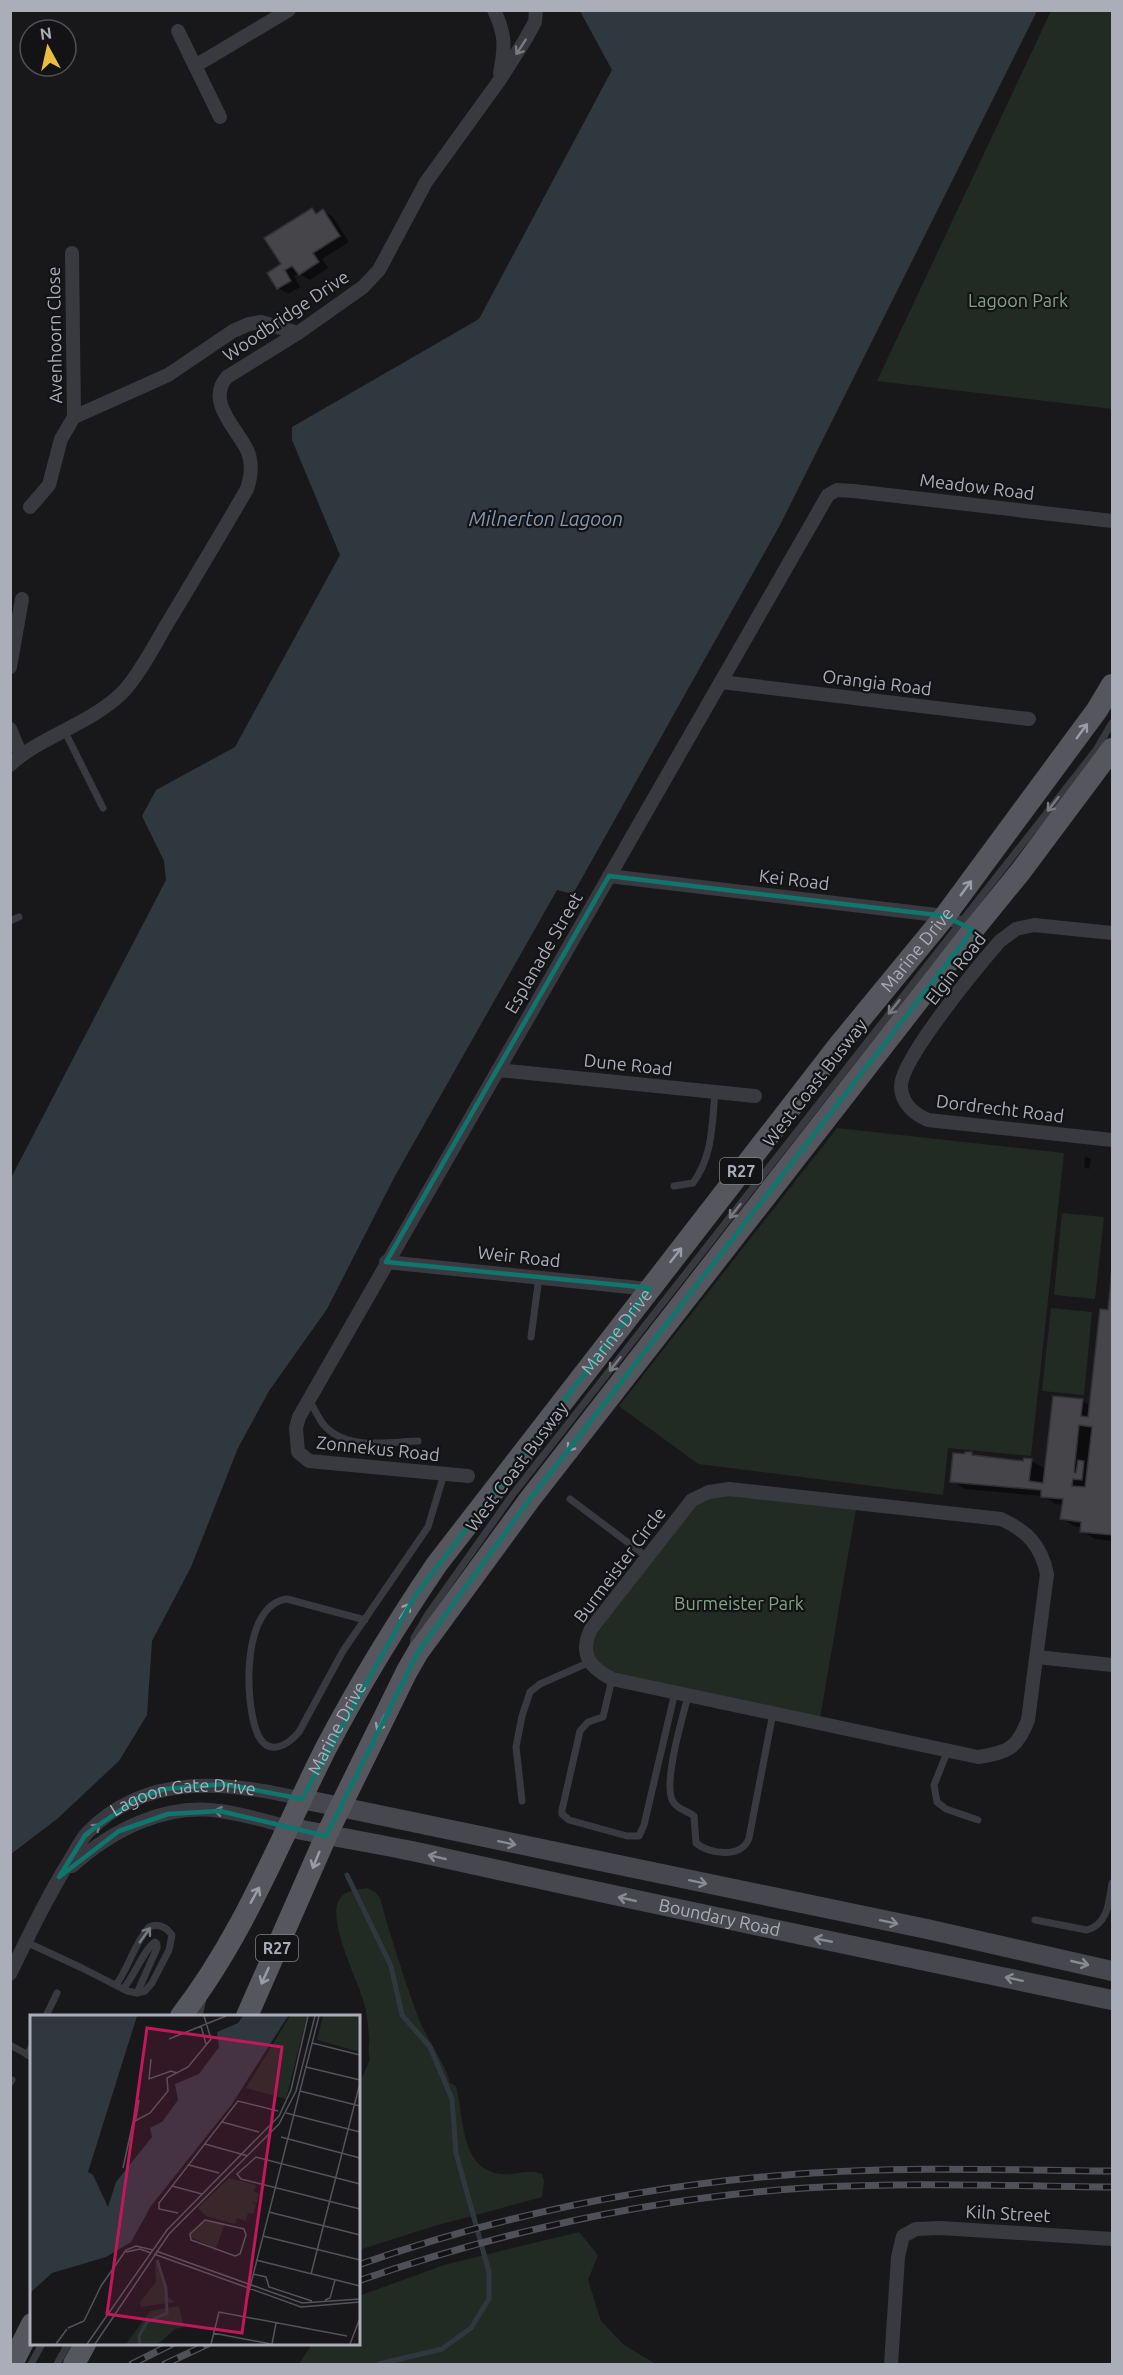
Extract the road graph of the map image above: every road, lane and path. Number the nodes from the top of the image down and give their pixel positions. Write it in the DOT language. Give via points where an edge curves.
graph roads {
  1 [pos="290,10"];
  2 [pos="494,10"];
  3 [pos="536,10"];
  4 [pos="178,31"];
  5 [pos="195,66"];
  6 [pos="499,81"];
  7 [pos="220,117"];
  8 [pos="72,253"];
  9 [pos="298,333"];
  10 [pos="74,417"];
  11 [pos="837,490"];
  12 [pos="30,507"];
  13 [pos="1113,521"];
  14 [pos="22,599"];
  15 [pos="10,667"];
  16 [pos="721,682"];
  17 [pos="1113,685"];
  18 [pos="1029,719"];
  19 [pos="1113,723"];
  20 [pos="10,729"];
  21 [pos="65,732"];
  22 [pos="1113,749"];
  23 [pos="16,760"];
  24 [pos="103,808"];
  25 [pos="609,876"];
  26 [pos="19,916"];
  27 [pos="10,921"];
  28 [pos="959,923"];
  29 [pos="1113,933"];
  30 [pos="498,1070"];
  31 [pos="901,1088"];
  32 [pos="715,1092"];
  33 [pos="755,1096"];
  34 [pos="1113,1140"];
  35 [pos="675,1186"];
  36 [pos="386,1262"];
  37 [pos="539,1277"];
  38 [pos="649,1289"];
  39 [pos="531,1337"];
  40 [pos="309,1399"];
  41 [pos="418,1441"];
  42 [pos="296,1442"];
  43 [pos="444,1474"];
  44 [pos="468,1476"];
  45 [pos="570,1499"];
  46 [pos="648,1558"];
  47 [pos="365,1620"];
  48 [pos="1038,1657"];
  49 [pos="590,1662"];
  50 [pos="1113,1665"];
  51 [pos="612,1679"];
  52 [pos="682,1694"];
  53 [pos="773,1713"];
  54 [pos="948,1750"];
  55 [pos="302,1798"];
  56 [pos="522,1801"];
  57 [pos="340,1807"];
  58 [pos="978,1820"];
  59 [pos="288,1827"];
  60 [pos="326,1836"];
  61 [pos="59,1877"];
  62 [pos="1113,1883"];
  63 [pos="1035,1920"];
  64 [pos="26,1942"];
  65 [pos="1113,1971"];
  66 [pos="10,1974"];
  67 [pos="207,1983"];
  68 [pos="120,1987"];
  69 [pos="57,1993"];
  70 [pos="137,1993"];
  71 [pos="1113,2000"];
  72 [pos="46,2015"];
  73 [pos="182,2015"];
  74 [pos="199,2015"];
  75 [pos="247,2015"];
  76 [pos="10,2045"];
  77 [pos="29,2056"];
  78 [pos="1113,2239"];
  79 [pos="30,2328"];
  80 [pos="41,2345"];
  81 [pos="67,2345"];
  82 [pos="84,2345"];
  83 [pos="12,2364"];
  84 [pos="31,2364"];
  85 [pos="57,2364"];
  86 [pos="74,2364"];
  87 [pos="891,2364"];
  1 -- 5 [label="street"];
  2 -- 6 [label="street, Woodbridge Drive" via="505,45"];
  3 -- 6 [label="street, Woodbridge Drive, one-way" via="535,22"];
  4 -- 5 [label="street"];
  5 -- 7 [label="street"];
  6 -- 9 [label="street, Woodbridge Drive" via="426,182 379,270 363,287"];
  8 -- 10 [label="street, Avenhoorn Close"];
  9 -- 10 [label="street, Avenhoorn Close" via="261,322 249,324 168,375"];
  9 -- 21 [label="street, Woodbridge Drive" via="222,383 220,402 249,453 251,474 247,489 125,691"];
  10 -- 12 [label="street, Avenhoorn Close" via="61,439 49,485"];
  11 -- 13 [label="street, Meadow Road"];
  11 -- 16 [label="street, Esplanade Street" via="828,495"];
  14 -- 15 [label="street"];
  16 -- 18 [label="street, Orangia Road"];
  16 -- 25 [label="street, Esplanade Street"];
  28 -- 17 [label="main road, Marine Drive / R27, one-way"];
  19 -- 28 [label="lane, one-way" via="1096,750"];
  20 -- 23 [label="street"];
  21 -- 23 [label="street, Woodbridge Drive"];
  21 -- 24 [label="lane"];
  22 -- 28 [label="main road, Marine Drive / R27" via="1021,871"];
  25 -- 28 [label="street, Kei Road"];
  25 -- 30 [label="street, Esplanade Street"];
  26 -- 27 [label="lane"];
  38 -- 28 [label="main road, Marine Drive / R27, one-way" via="839,1046"];
  28 -- 57 [label="main road, Marine Drive / R27, one-way" via="530,1499 407,1671"];
  29 -- 31 [label="street, Elgin Road" via="1034,925 1016,929 1000,940 918,1048 902,1076"];
  30 -- 32 [label="street, Dune Road"];
  30 -- 36 [label="street, Esplanade Street"];
  31 -- 34 [label="street, Dordrecht Road" via="910,1110 928,1120"];
  32 -- 33 [label="street, Dune Road"];
  32 -- 35 [label="lane" via="705,1164 693,1183"];
  36 -- 37 [label="street, Weir Road"];
  36 -- 40 [label="street, Esplanade Street"];
  37 -- 38 [label="street, Weir Road"];
  37 -- 39 [label="lane"];
  55 -- 38 [label="main road, Marine Drive / R27, one-way" via="327,1747 415,1596"];
  40 -- 41 [label="lane" via="323,1424 345,1439 368,1443"];
  40 -- 42 [label="street, Esplanade Street" via="299,1417"];
  42 -- 43 [label="street, Zonnekus Road" via="302,1458 317,1464"];
  43 -- 44 [label="street, Zonnekus Road"];
  43 -- 47 [label="lane" via="428,1527"];
  45 -- 46 [label="lane"];
  46 -- 48 [label="street, Burmeister Circle" via="692,1500 729,1489 1001,1519 1020,1528 1043,1557 1047,1574"];
  46 -- 49 [label="street, Burmeister Circle" via="591,1629 585,1646"];
  47 -- 47 [label="lane" via="291,1742 282,1747 263,1742 253,1716 249,1678 253,1637 267,1608 276,1600 286,1599"];
  48 -- 50 [label="street"];
  48 -- 54 [label="street, Burmeister Circle" via="1022,1738 999,1754 978,1757"];
  49 -- 51 [label="street, Burmeister Circle"];
  49 -- 56 [label="lane" via="530,1692 517,1738"];
  51 -- 52 [label="street, Burmeister Circle"];
  51 -- 52 [label="lane" via="603,1717 588,1722 580,1731 562,1814 569,1820 627,1836 639,1836 645,1825"];
  52 -- 53 [label="street, Burmeister Circle"];
  52 -- 53 [label="lane" via="670,1796 678,1807 694,1816 696,1843 726,1852 744,1849 749,1838"];
  53 -- 54 [label="street, Burmeister Circle"];
  54 -- 58 [label="lane" via="934,1785 937,1803"];
  55 -- 57 [label="main road, Lagoon Gate Drive"];
  55 -- 59 [label="main road, Marine Drive / R27"];
  61 -- 55 [label="street, Lagoon Gate Drive, one-way" via="86,1834 138,1798 165,1789 224,1784"];
  57 -- 60 [label="main road, Marine Drive / R27"];
  57 -- 65 [label="main road, Boundary Road, one-way"];
  59 -- 60 [label="main road, Lagoon Gate Drive"];
  59 -- 61 [label="street, Lagoon Gate Drive, one-way" via="220,1811 168,1814 119,1831 93,1847"];
  67 -- 59 [label="main road, Marine Drive / R27, one-way" via="270,1869"];
  71 -- 60 [label="main road, Boundary Road, one-way"];
  60 -- 75 [label="main road, Marine Drive / R27, one-way"];
  61 -- 64 [label="street, Lagoon Gate Drive"];
  62 -- 63 [label="lane" via="1106,1914 1092,1928"];
  64 -- 66 [label="street, Lagoon Gate Drive"];
  64 -- 68 [label="lane"];
  67 -- 73 [label="main road, Marine Drive / R27"];
  67 -- 74 [label="lane"];
  68 -- 70 [label="lane"];
  68 -- 70 [label="lane" via="135,1973 155,1942"];
  68 -- 70 [label="lane, one-way" via="144,1932 153,1925 161,1926 172,1935 169,1950 152,1983"];
  69 -- 72 [label="lane"];
  76 -- 77 [label="lane"];
  78 -- 87 [label="street, Kiln Street" via="940,2228 916,2229 903,2236 898,2257"];
  79 -- 83 [label="main road"];
  80 -- 84 [label="lane"];
  81 -- 85 [label="lane"];
  82 -- 86 [label="main road"];
}
